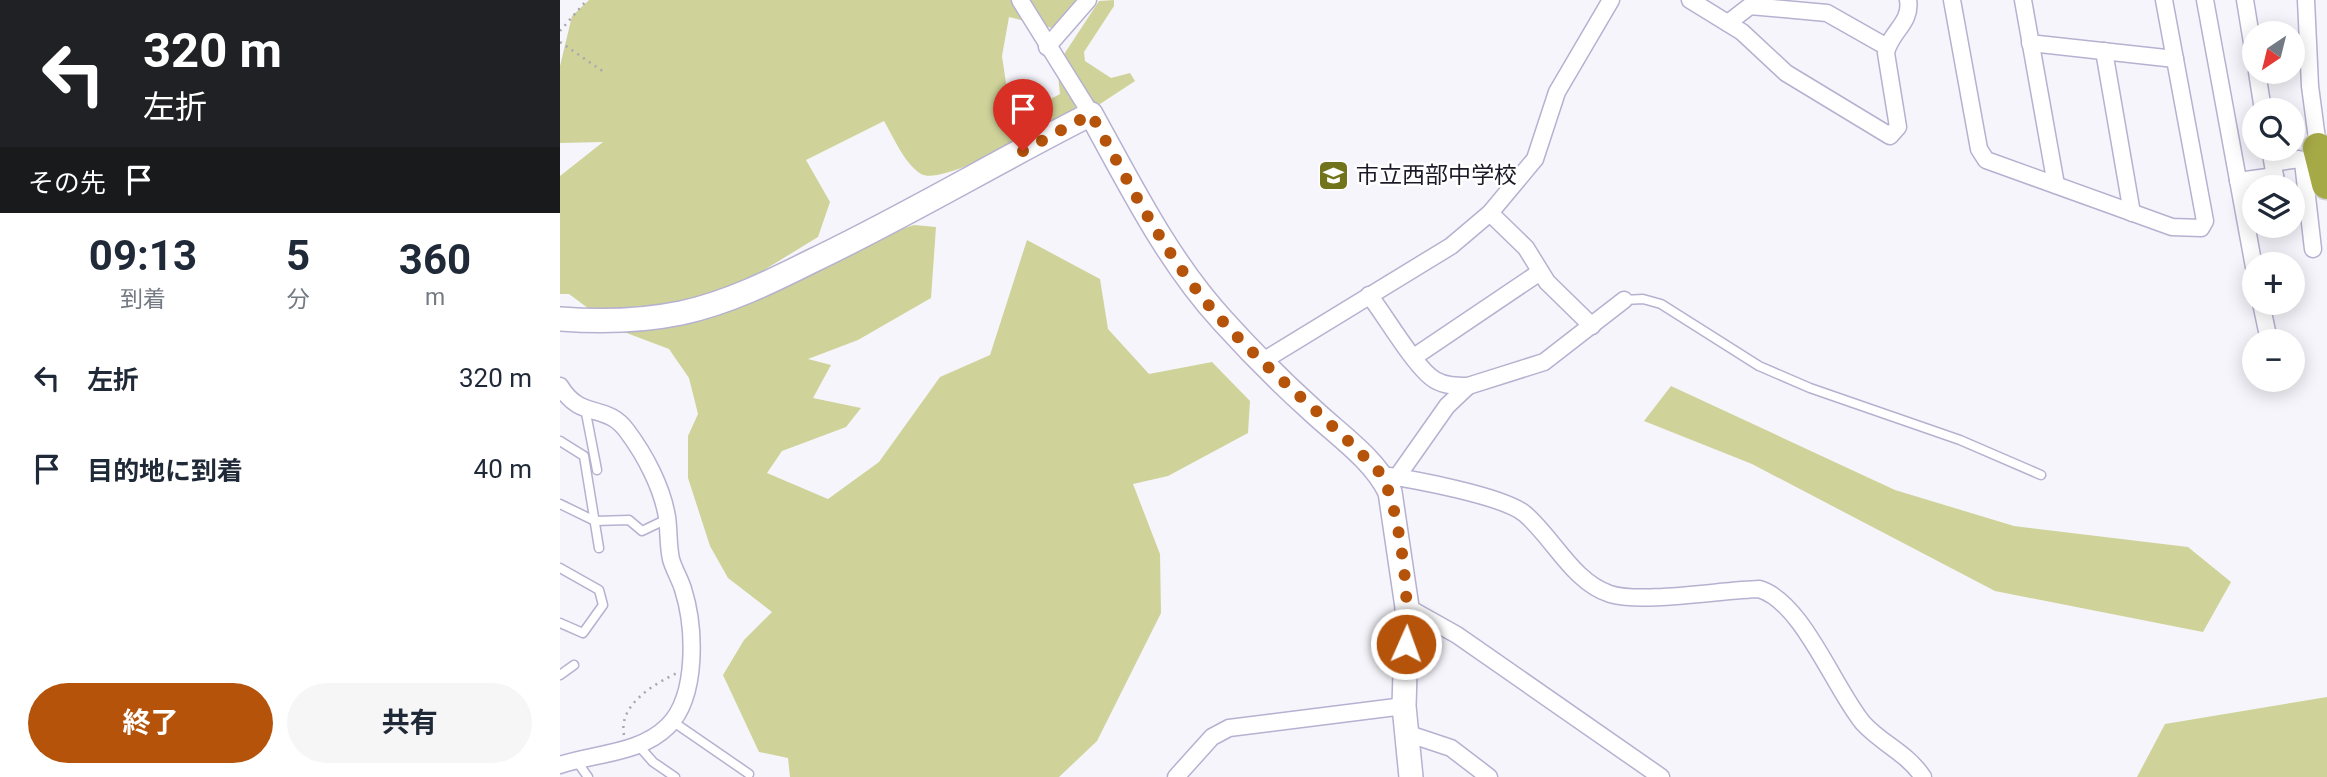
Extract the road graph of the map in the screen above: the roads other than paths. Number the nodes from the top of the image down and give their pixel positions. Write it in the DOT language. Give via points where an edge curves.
graph roads {
  1 [pos="1020,0"];
  2 [pos="1088,0"];
  3 [pos="1611,0"];
  4 [pos="1690,0"];
  5 [pos="1908,0"];
  6 [pos="1952,0"];
  7 [pos="2023,0"];
  8 [pos="2164,0"];
  9 [pos="2204,0"];
  10 [pos="2245,0"];
  11 [pos="2306,0"];
  12 [pos="2248,21"];
  13 [pos="1728,23"];
  14 [pos="2030,43"];
  15 [pos="1047,47"];
  16 [pos="1887,47"];
  17 [pos="2104,51"];
  18 [pos="2175,59"];
  19 [pos="1091,114"];
  20 [pos="2318,148"];
  21 [pos="2273,169"];
  22 [pos="2238,181"];
  23 [pos="2056,185"];
  24 [pos="2309,198"];
  25 [pos="2327,201"];
  26 [pos="1490,213"];
  27 [pos="2132,213"];
  28 [pos="2313,249"];
  29 [pos="2251,252"];
  30 [pos="1540,272"];
  31 [pos="1369,295"];
  32 [pos="1624,300"];
  33 [pos="560,319"];
  34 [pos="1592,326"];
  35 [pos="1414,357"];
  36 [pos="1263,361"];
  37 [pos="560,386"];
  38 [pos="1468,386"];
  39 [pos="585,408"];
  40 [pos="560,441"];
  41 [pos="597,470"];
  42 [pos="2041,475"];
  43 [pos="1389,476"];
  44 [pos="560,504"];
  45 [pos="667,519"];
  46 [pos="595,522"];
  47 [pos="599,548"];
  48 [pos="560,568"];
  49 [pos="1407,607"];
  50 [pos="560,622"];
  51 [pos="574,665"];
  52 [pos="560,675"];
  53 [pos="1404,706"];
  54 [pos="672,721"];
  55 [pos="1406,733"];
  56 [pos="633,747"];
  57 [pos="576,760"];
  58 [pos="560,765"];
  59 [pos="749,774"];
  60 [pos="588,777"];
  61 [pos="676,777"];
  62 [pos="1176,777"];
  63 [pos="1411,777"];
  64 [pos="1489,777"];
  65 [pos="1661,777"];
  66 [pos="1923,777"];
  1 -- 15 [label="street"];
  2 -- 15 [label="street"];
  3 -- 26 [label="street" via="1557,92 1535,159"];
  4 -- 13 [label="street"];
  5 -- 16 [label="street" via="1907,18"];
  6 -- 23 [label="street" via="1982,155"];
  7 -- 14 [label="street"];
  8 -- 18 [label="street"];
  9 -- 22 [label="street"];
  10 -- 12 [label="street"];
  11 -- 20 [label="street"];
  13 -- 16 [label="street" via="1749,6 1821,11"];
  13 -- 16 [label="street" via="1786,73 1890,136 1898,127"];
  14 -- 17 [label="street"];
  14 -- 23 [label="street"];
  15 -- 19 [label="street"];
  17 -- 18 [label="street"];
  17 -- 27 [label="street"];
  18 -- 27 [label="street" via="2205,224 2179,229"];
  19 -- 33 [label="street" via="845,245 738,294 654,317"];
  19 -- 36 [label="street" via="1177,265"];
  20 -- 24 [label="highway"];
  20 -- 25 [label="street"];
  21 -- 22 [label="street"];
  21 -- 24 [label="street" via="2302,160"];
  22 -- 29 [label="street"];
  23 -- 27 [label="street"];
  24 -- 28 [label="street"];
  26 -- 30 [label="street" via="1526,248"];
  26 -- 31 [label="street" via="1451,246"];
  30 -- 34 [label="street"];
  30 -- 35 [label="street"];
  31 -- 35 [label="street"];
  31 -- 36 [label="street"];
  32 -- 34 [label="street"];
  32 -- 42 [label="lane" via="1661,304 1759,366"];
  34 -- 38 [label="street" via="1540,365"];
  35 -- 38 [label="street" via="1436,381"];
  36 -- 43 [label="street"];
  37 -- 39 [label="street" via="569,401"];
  38 -- 43 [label="street"];
  39 -- 41 [label="lane"];
  39 -- 45 [label="street" via="613,418 628,432 654,478"];
  40 -- 46 [label="lane" via="584,456"];
  43 -- 49 [label="street"];
  43 -- 66 [label="street" via="1496,500 1519,510 1586,581 1609,594 1663,596 1759,589 1772,593 1791,611 1863,723 1902,753"];
  44 -- 46 [label="lane"];
  45 -- 46 [label="lane" via="645,531 629,520"];
  45 -- 54 [label="street" via="671,561 686,598 691,666 685,701"];
  46 -- 47 [label="lane"];
  48 -- 50 [label="lane" via="602,592 603,606 583,633"];
  49 -- 53 [label="street"];
  49 -- 65 [label="street" via="1457,635"];
  51 -- 52 [label="lane"];
  53 -- 55 [label="street"];
  53 -- 62 [label="street" via="1229,728 1212,737"];
  54 -- 56 [label="street" via="655,737"];
  54 -- 59 [label="lane"];
  55 -- 63 [label="street"];
  55 -- 64 [label="street" via="1451,748"];
  56 -- 57 [label="street"];
  56 -- 61 [label="lane"];
  57 -- 58 [label="street"];
  57 -- 60 [label="lane"];
}
